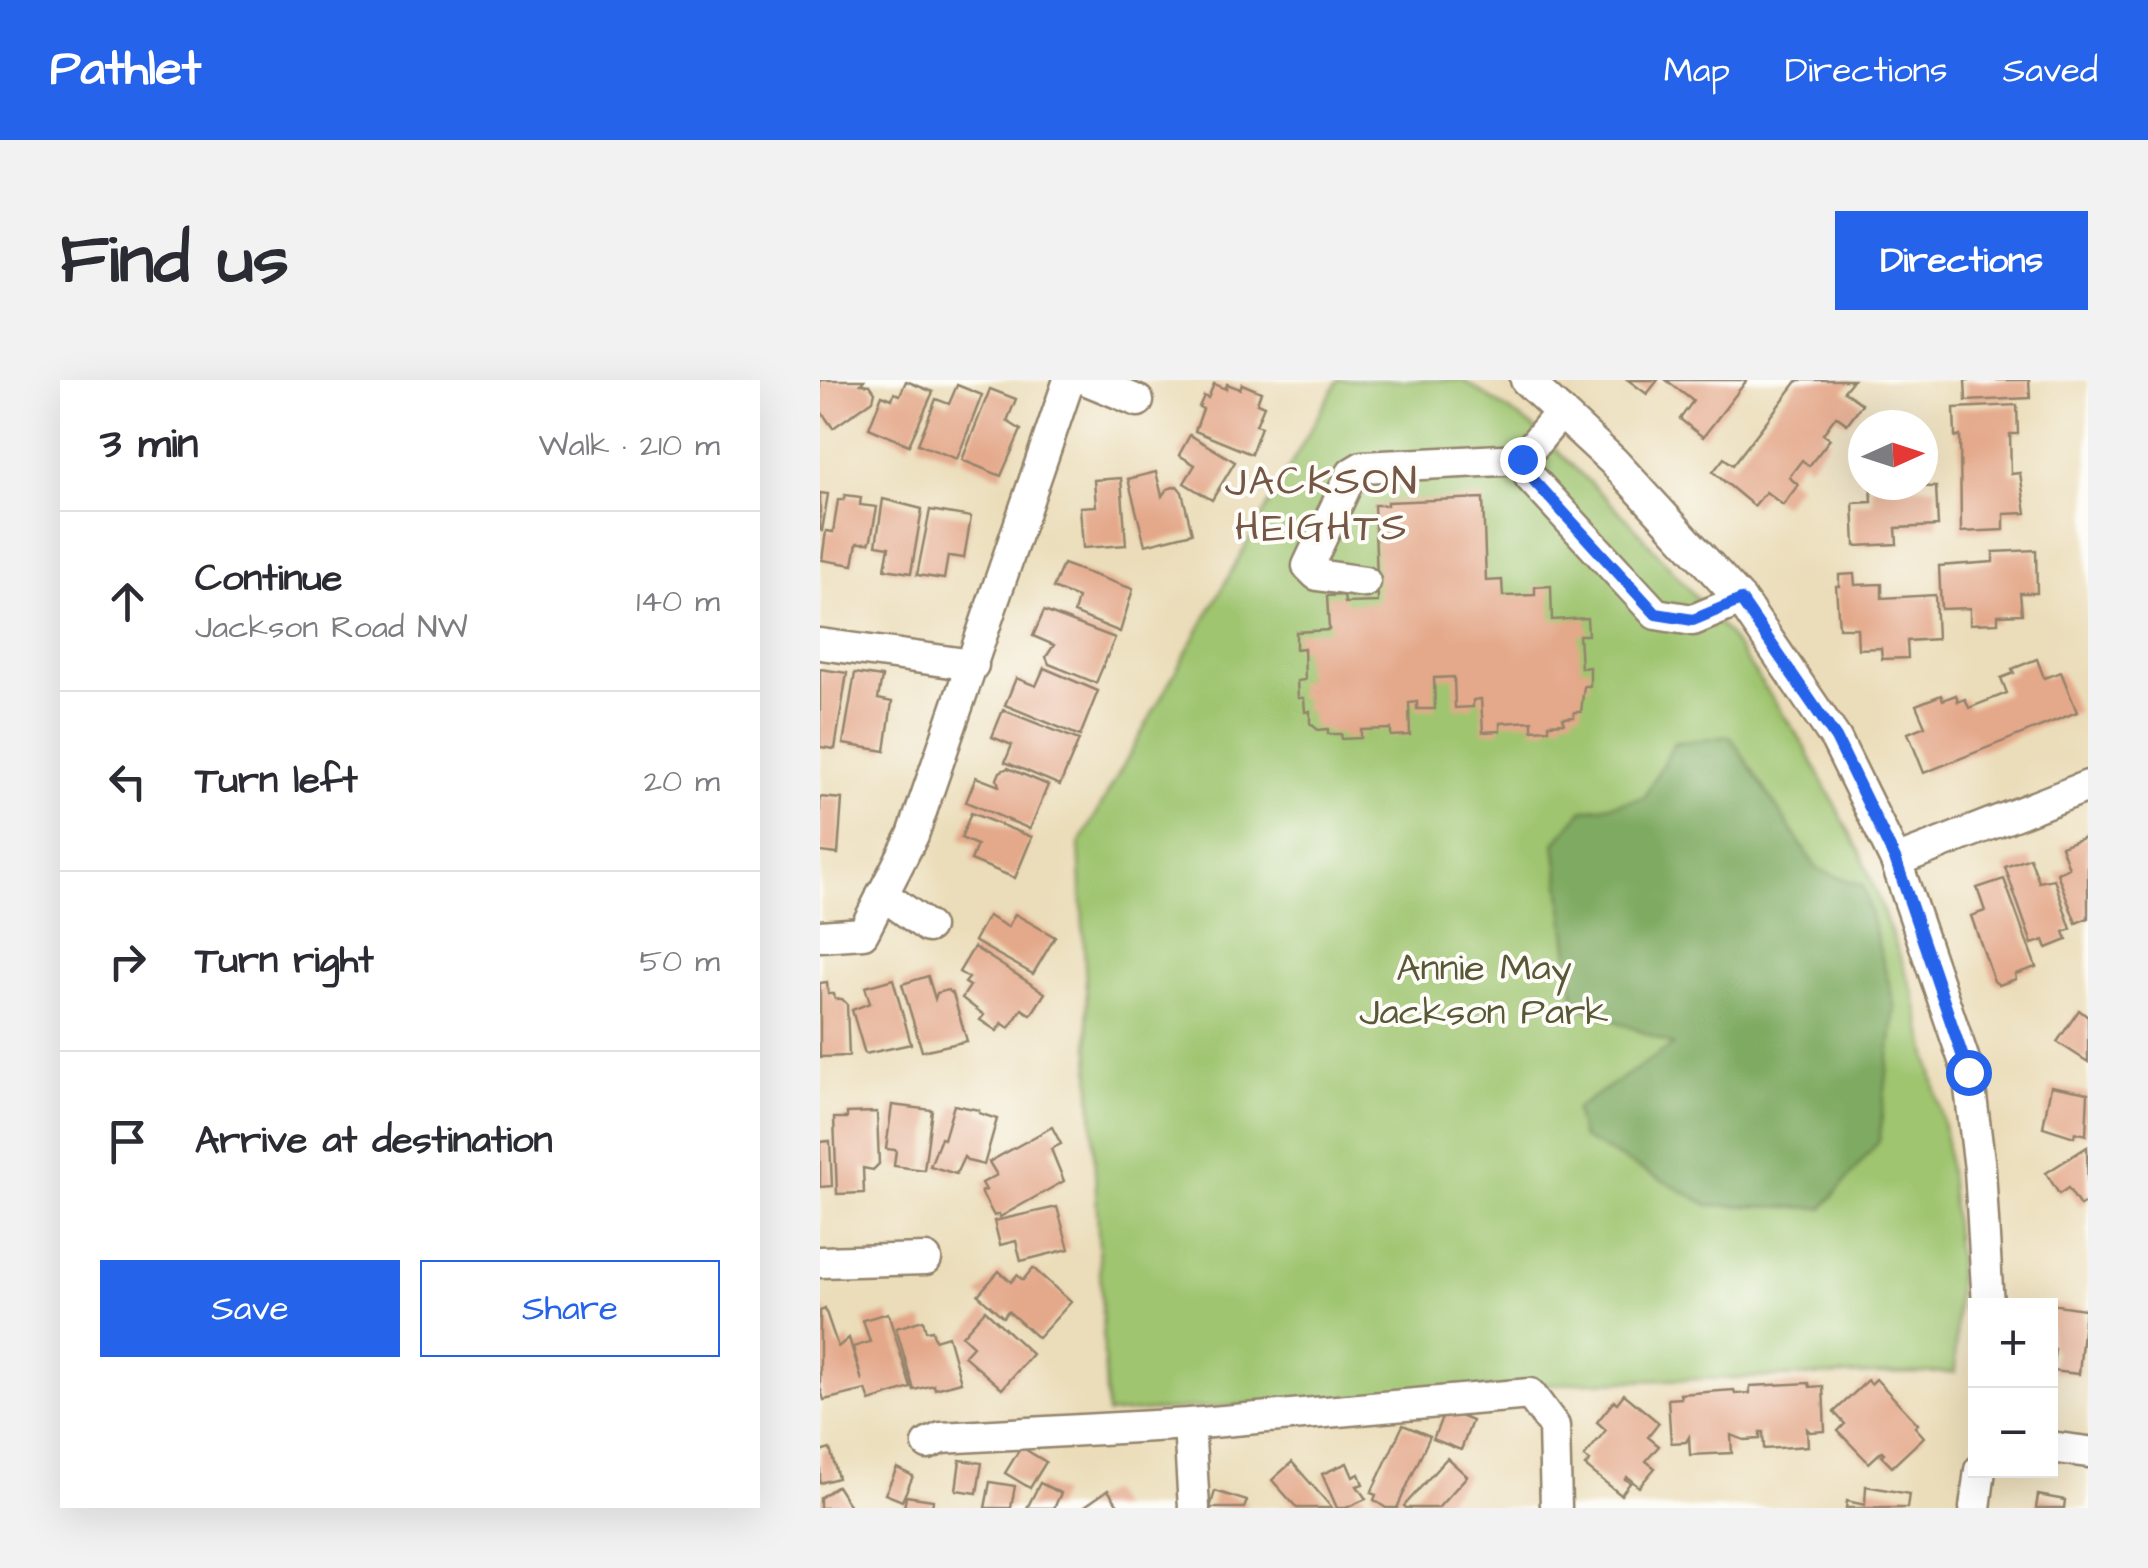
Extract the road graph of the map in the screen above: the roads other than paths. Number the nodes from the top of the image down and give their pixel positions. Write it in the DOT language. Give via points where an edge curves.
graph roads {
  1 [pos="1069,380"];
  2 [pos="1087,380"];
  3 [pos="1526,380"];
  4 [pos="1138,401"];
  5 [pos="1561,412"];
  6 [pos="1522,459"];
  7 [pos="1365,582"];
  8 [pos="1741,600"];
  9 [pos="820,644"];
  10 [pos="973,666"];
  11 [pos="2088,786"];
  12 [pos="1896,861"];
  13 [pos="882,894"];
  14 [pos="928,928"];
  15 [pos="820,936"];
  16 [pos="926,1259"];
  17 [pos="820,1262"];
  18 [pos="1988,1298"];
  19 [pos="1189,1424"];
  20 [pos="928,1444"];
  21 [pos="2058,1448"];
  22 [pos="2088,1452"];
  23 [pos="1979,1478"];
  24 [pos="1194,1508"];
  25 [pos="1556,1508"];
  26 [pos="1975,1508"];
  1 -- 10 [label="street"];
  2 -- 4 [label="street"];
  3 -- 5 [label="street"];
  5 -- 6 [label="street"];
  5 -- 8 [label="street"];
  6 -- 7 [label="street" via="1362,466 1352,473 1308,566 1316,575"];
  6 -- 8 [label="street" via="1530,476 1656,614 1693,620"];
  8 -- 12 [label="street" via="1836,738"];
  9 -- 10 [label="street"];
  10 -- 13 [label="street" via="913,835"];
  11 -- 12 [label="street"];
  12 -- 18 [label="street" via="1968,1072"];
  13 -- 14 [label="street"];
  13 -- 15 [label="street" via="862,934"];
  16 -- 17 [label="street"];
  19 -- 20 [label="street" via="940,1438"];
  19 -- 24 [label="street"];
  19 -- 25 [label="street" via="1530,1394 1554,1426"];
  21 -- 22 [label="street"];
  23 -- 26 [label="street"];
}
